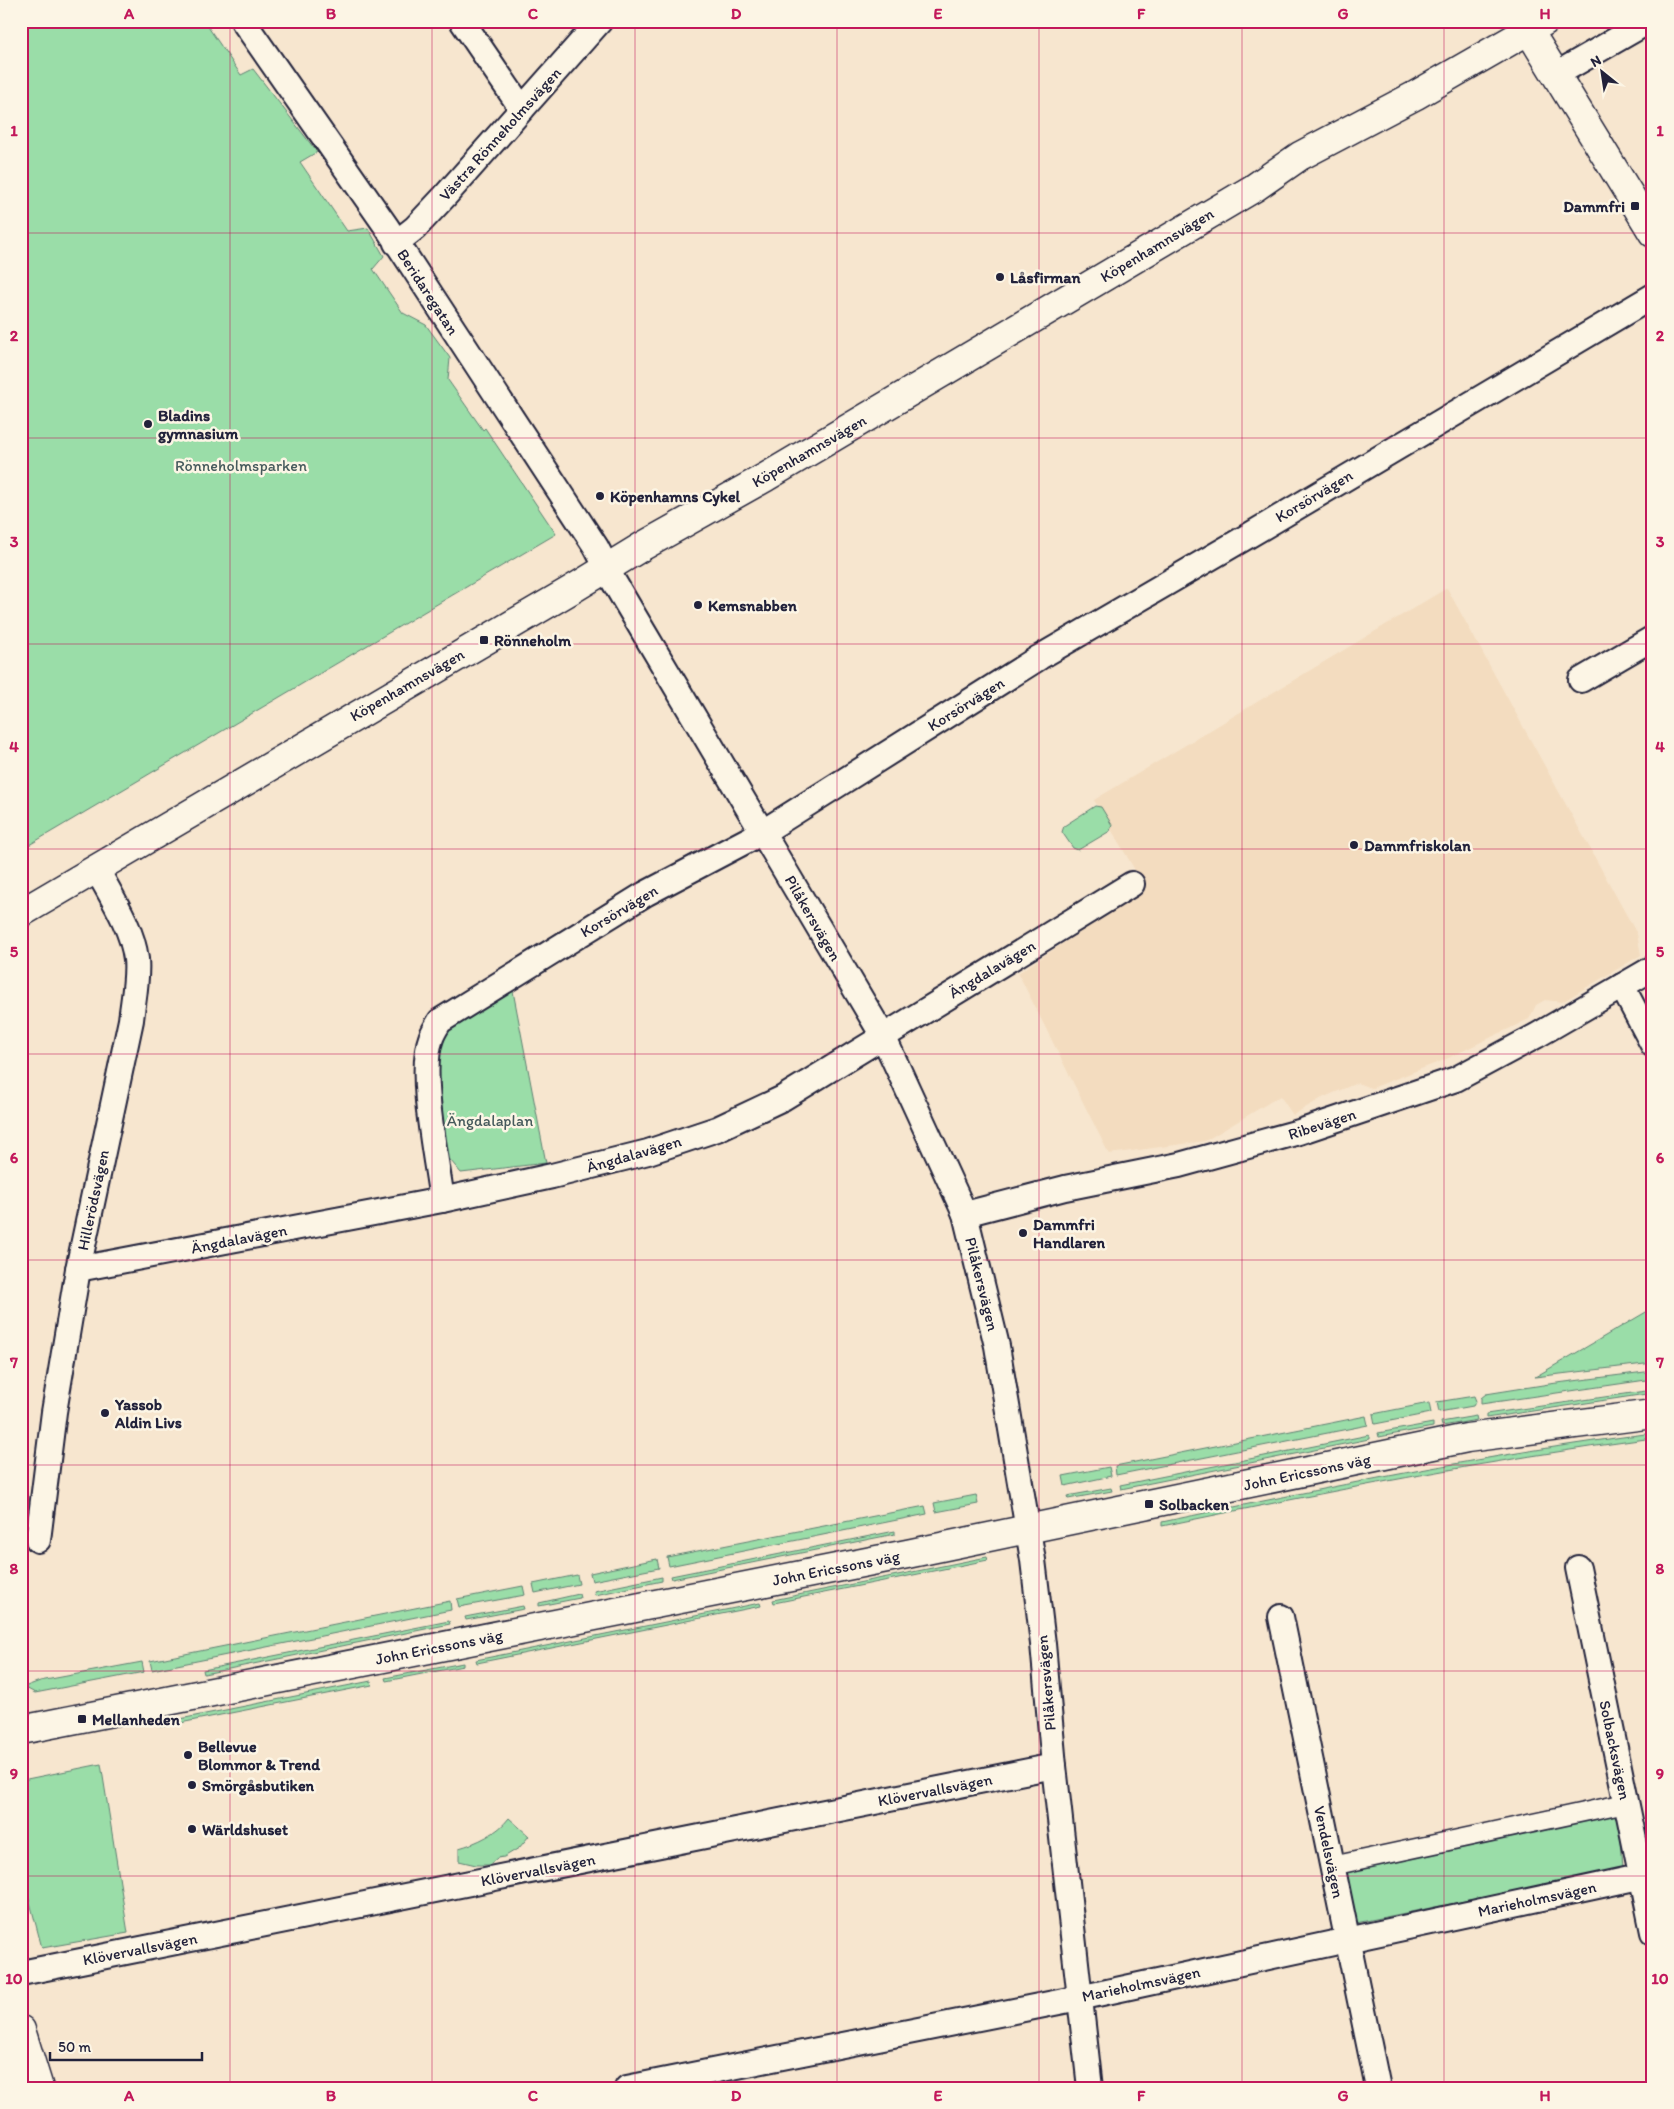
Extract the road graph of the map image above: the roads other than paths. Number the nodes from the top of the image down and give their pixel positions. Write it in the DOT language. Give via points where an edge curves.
graph roads {
  1 [pos="243,21"];
  2 [pos="462,21"];
  3 [pos="600,21"];
  4 [pos="1649,21"];
  5 [pos="1532,25"];
  6 [pos="1555,75"];
  7 [pos="522,109"];
  8 [pos="1653,234"];
  9 [pos="396,242"];
  10 [pos="1653,296"];
  11 [pos="607,567"];
  12 [pos="1653,638"];
  13 [pos="1581,680"];
  14 [pos="763,832"];
  15 [pos="96,868"];
  16 [pos="1132,884"];
  17 [pos="21,913"];
  18 [pos="1653,968"];
  19 [pos="1622,986"];
  20 [pos="882,1036"];
  21 [pos="1653,1045"];
  22 [pos="442,1200"];
  23 [pos="965,1214"];
  24 [pos="78,1269"];
  25 [pos="1653,1414"];
  26 [pos="1029,1529"];
  27 [pos="38,1540"];
  28 [pos="1578,1568"];
  29 [pos="1281,1617"];
  30 [pos="21,1730"];
  31 [pos="1054,1766"];
  32 [pos="1626,1803"];
  33 [pos="1332,1866"];
  34 [pos="1647,1875"];
  35 [pos="1653,1932"];
  36 [pos="1347,1939"];
  37 [pos="21,1973"];
  38 [pos="1080,1998"];
  39 [pos="22,2040"];
  40 [pos="39,2088"];
  41 [pos="627,2088"];
  42 [pos="1090,2088"];
  43 [pos="1378,2088"];
  1 -- 9 [label="street, Beridaregatan"];
  2 -- 7 [label="street"];
  3 -- 7 [label="street, Västra Rönneholmsvägen"];
  4 -- 6 [label="street"];
  5 -- 6 [label="street"];
  5 -- 11 [label="street, Köpenhamnsvägen" via="1416,96 1300,156 1254,188"];
  6 -- 8 [label="street"];
  7 -- 9 [label="street, Västra Rönneholmsvägen" via="440,202"];
  9 -- 11 [label="street, Beridaregatan"];
  10 -- 14 [label="street, Korsörvägen" via="1040,657"];
  11 -- 14 [label="street, Pilåkersvägen"];
  11 -- 15 [label="street, Köpenhamnsvägen"];
  12 -- 13 [label="street"];
  14 -- 20 [label="street, Pilåkersvägen"];
  14 -- 22 [label="street, Korsörvägen" via="651,890 440,1020 430,1038 427,1090"];
  15 -- 17 [label="street, Köpenhamnsvägen"];
  15 -- 24 [label="street, Hillerödsvägen" via="129,935 136,959 136,982 131,1020"];
  16 -- 20 [label="street, Ängdalavägen"];
  18 -- 19 [label="street, Ribevägen"];
  19 -- 21 [label="street"];
  19 -- 23 [label="street, Ribevägen" via="1456,1079 1332,1122 1172,1167 1065,1188"];
  20 -- 22 [label="street, Ängdalavägen" via="782,1098 717,1129 552,1176"];
  20 -- 23 [label="street, Pilåkersvägen"];
  22 -- 24 [label="street, Ängdalavägen"];
  23 -- 26 [label="street, Pilåkersvägen" via="997,1346"];
  24 -- 27 [label="street, Hillerödsvägen" via="54,1412"];
  25 -- 26 [label="street, John Ericssons väg" via="1467,1438"];
  26 -- 30 [label="street, John Ericssons väg"];
  26 -- 31 [label="street, Pilåkersvägen"];
  28 -- 32 [label="street, Solbacksvägen"];
  29 -- 33 [label="street, Vendelsvägen"];
  31 -- 37 [label="street, Klövervallsvägen"];
  31 -- 38 [label="street, Pilåkersvägen"];
  32 -- 33 [label="street"];
  32 -- 34 [label="street, Solbacksvägen"];
  33 -- 36 [label="street, Vendelsvägen"];
  34 -- 35 [label="street, Solbacksvägen"];
  34 -- 36 [label="street, Marieholmsvägen"];
  36 -- 38 [label="street, Marieholmsvägen"];
  36 -- 43 [label="street, Vendelsvägen"];
  38 -- 41 [label="street, Marieholmsvägen"];
  38 -- 42 [label="street, Pilåkersvägen"];
  39 -- 40 [label="street"];
}
